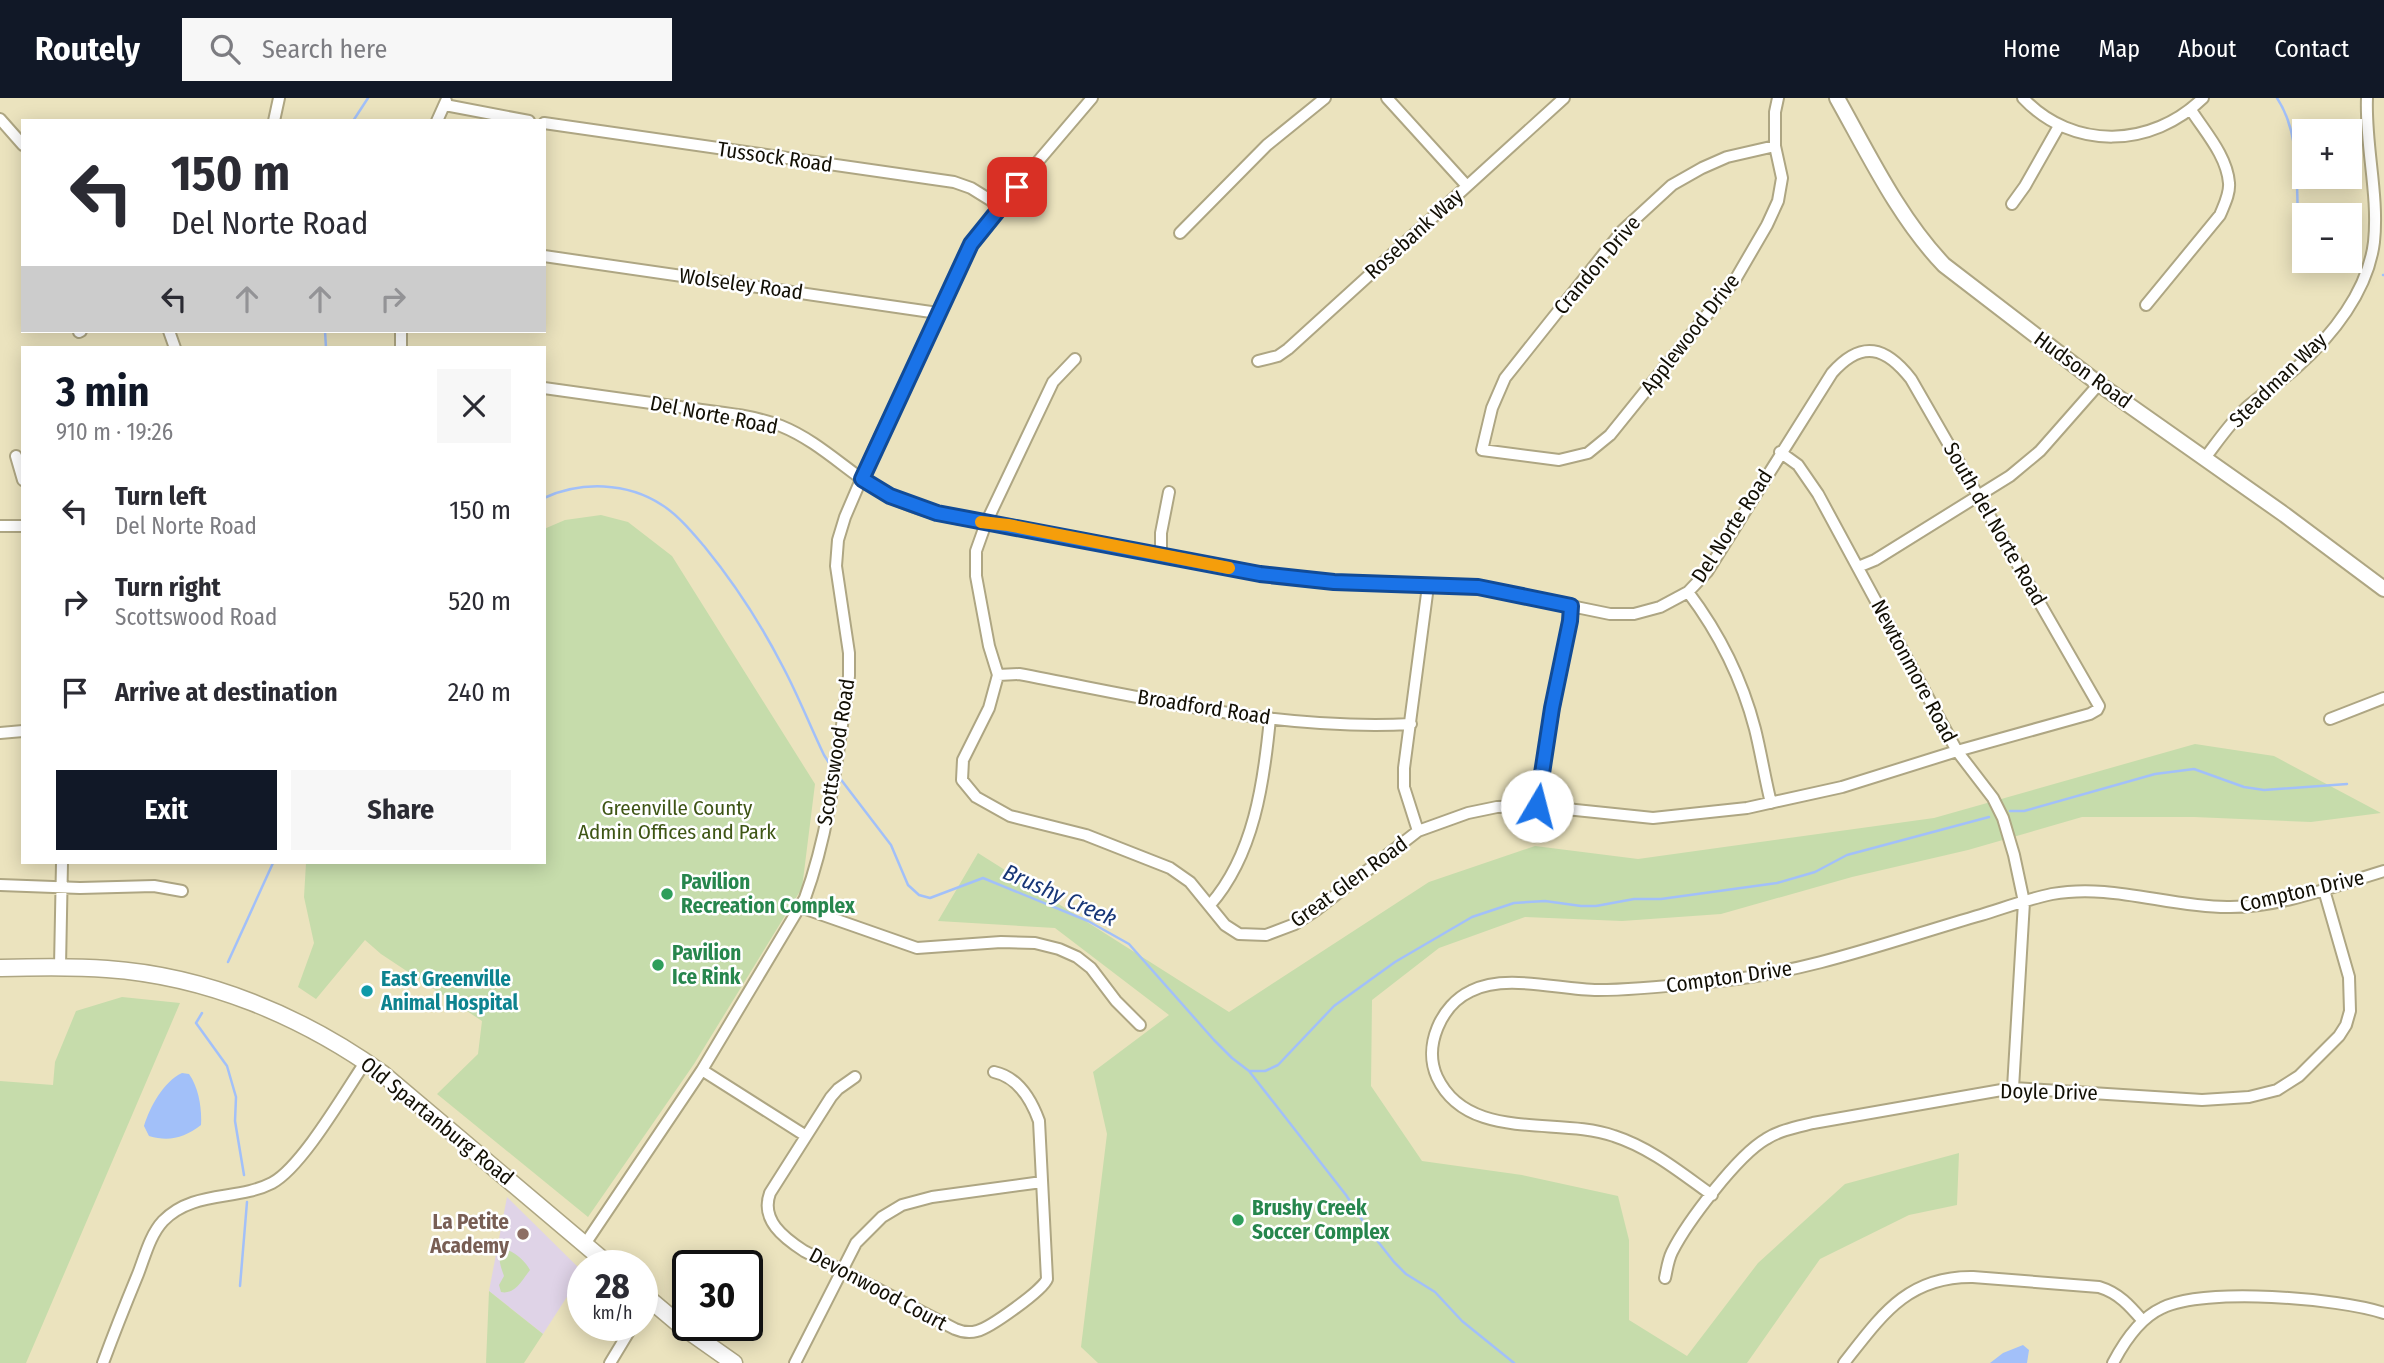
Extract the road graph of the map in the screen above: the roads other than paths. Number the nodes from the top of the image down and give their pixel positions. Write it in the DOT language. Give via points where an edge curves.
graph roads {
  1 [pos="279,98"];
  2 [pos="1092,98"];
  3 [pos="1325,98"];
  4 [pos="1387,98"];
  5 [pos="1564,98"];
  6 [pos="1779,98"];
  7 [pos="1837,98"];
  8 [pos="2023,98"];
  9 [pos="2203,98"];
  10 [pos="2367,98"];
  11 [pos="446,101"];
  12 [pos="2190,110"];
  13 [pos="0,118"];
  14 [pos="274,119"];
  15 [pos="438,119"];
  16 [pos="521,119"];
  17 [pos="546,123"];
  18 [pos="2059,127"];
  19 [pos="21,143"];
  20 [pos="1775,146"];
  21 [pos="1467,186"];
  22 [pos="2012,204"];
  23 [pos="1000,206"];
  24 [pos="1180,233"];
  25 [pos="546,256"];
  26 [pos="2146,304"];
  27 [pos="938,313"];
  28 [pos="1074,359"];
  29 [pos="1258,361"];
  30 [pos="2099,384"];
  31 [pos="546,388"];
  32 [pos="1482,450"];
  33 [pos="1780,452"];
  34 [pos="16,456"];
  35 [pos="2205,458"];
  36 [pos="21,473"];
  37 [pos="862,479"];
  38 [pos="1169,492"];
  39 [pos="1980,496"];
  40 [pos="986,523"];
  41 [pos="0,526"];
  42 [pos="21,526"];
  43 [pos="1161,555"];
  44 [pos="1858,567"];
  45 [pos="1428,586"];
  46 [pos="2384,589"];
  47 [pos="1688,592"];
  48 [pos="1571,606"];
  49 [pos="998,675"];
  50 [pos="2384,698"];
  51 [pos="1270,718"];
  52 [pos="2330,719"];
  53 [pos="1411,724"];
  54 [pos="21,731"];
  55 [pos="0,733"];
  56 [pos="1957,751"];
  57 [pos="1771,803"];
  58 [pos="1537,806"];
  59 [pos="1418,831"];
  60 [pos="62,864"];
  61 [pos="2384,871"];
  62 [pos="0,885"];
  63 [pos="61,887"];
  64 [pos="2324,890"];
  65 [pos="182,891"];
  66 [pos="2024,902"];
  67 [pos="1210,905"];
  68 [pos="800,907"];
  69 [pos="60,966"];
  70 [pos="0,968"];
  71 [pos="1140,1025"];
  72 [pos="366,1061"];
  73 [pos="702,1070"];
  74 [pos="994,1072"];
  75 [pos="855,1077"];
  76 [pos="2013,1088"];
  77 [pos="806,1136"];
  78 [pos="1042,1182"];
  79 [pos="1712,1195"];
  80 [pos="585,1244"];
  81 [pos="592,1250"];
  82 [pos="842,1271"];
  83 [pos="1665,1278"];
  84 [pos="658,1310"];
  85 [pos="2384,1313"];
  86 [pos="2144,1321"];
  87 [pos="623,1341"];
  88 [pos="103,1363"];
  89 [pos="610,1363"];
  90 [pos="734,1363"];
  91 [pos="795,1363"];
  92 [pos="1844,1363"];
  93 [pos="2113,1363"];
  1 -- 14 [label="street"];
  2 -- 23 [label="street, Scottswood Road"];
  3 -- 24 [label="street" via="1267,145"];
  4 -- 21 [label="street"];
  5 -- 21 [label="street, Rosebank Way"];
  6 -- 20 [label="street, Applewood Drive"];
  7 -- 30 [label="street, Hudson Road" via="1929,249 1963,281"];
  8 -- 18 [label="street"];
  9 -- 12 [label="street"];
  10 -- 35 [label="street, Steadman Way" via="2375,226 2361,287 2312,351 2246,409"];
  11 -- 15 [label="street"];
  11 -- 16 [label="street"];
  12 -- 18 [label="street" via="2158,128 2119,137"];
  12 -- 26 [label="street" via="2225,167 2227,199 2220,215"];
  13 -- 19 [label="street"];
  17 -- 23 [label="street, Tussock Road" via="954,183"];
  18 -- 22 [label="street"];
  20 -- 32 [label="street, Crandon Drive" via="1702,168 1672,185 1622,231 1505,377"];
  20 -- 32 [label="street, Applewood Drive" via="1782,178 1768,225 1735,280 1610,435 1588,453 1559,460"];
  21 -- 29 [label="street, Rosebank Way" via="1288,349"];
  23 -- 27 [label="street, Scottswood Road" via="971,244"];
  25 -- 27 [label="street, Wolseley Road"];
  27 -- 37 [label="street, Scottswood Road"];
  28 -- 40 [label="street" via="1054,382"];
  30 -- 35 [label="street, Hudson Road"];
  30 -- 39 [label="street" via="2040,451"];
  31 -- 37 [label="street, Del Norte Road" via="760,420 800,436"];
  33 -- 39 [label="street, South del Norte Road" via="1839,364 1854,355 1876,352 1893,358 1912,379"];
  33 -- 44 [label="street, Newtonmore Road" via="1806,475"];
  33 -- 47 [label="street, Del Norte Road" via="1707,572"];
  34 -- 36 [label="street"];
  35 -- 46 [label="street, Hudson Road"];
  37 -- 40 [label="street, Del Norte Road" via="918,507"];
  37 -- 68 [label="street, Scottswood Road" via="836,553 849,676 819,855"];
  38 -- 43 [label="street"];
  39 -- 44 [label="street"];
  39 -- 56 [label="street, South del Norte Road" via="2099,706 2090,714"];
  40 -- 43 [label="street, Del Norte Road"];
  40 -- 49 [label="street" via="976,551 976,576"];
  41 -- 42 [label="street"];
  43 -- 45 [label="street, Del Norte Road" via="1293,579"];
  44 -- 56 [label="street, Newtonmore Road"];
  45 -- 48 [label="street, Del Norte Road" via="1478,587"];
  45 -- 53 [label="street"];
  47 -- 48 [label="street, Del Norte Road" via="1634,614"];
  47 -- 57 [label="street" via="1714,629 1740,683"];
  48 -- 58 [label="street"];
  49 -- 51 [label="street, Broadford Road" via="1019,674"];
  49 -- 67 [label="street, Great Glen Road" via="989,708 962,760 966,787 1010,816 1087,835 1170,868"];
  50 -- 52 [label="street"];
  51 -- 53 [label="street, Broadford Road"];
  51 -- 67 [label="street" via="1252,824 1232,876"];
  53 -- 59 [label="street" via="1404,779"];
  54 -- 55 [label="street"];
  56 -- 57 [label="street, Great Glen Road" via="1842,787"];
  56 -- 66 [label="street, Newtonmore Road" via="1999,808"];
  57 -- 58 [label="street, Great Glen Road" via="1653,818"];
  58 -- 59 [label="street, Great Glen Road" via="1479,810"];
  59 -- 67 [label="street, Great Glen Road" via="1315,911 1278,932 1256,936 1232,931"];
  60 -- 63 [label="street"];
  61 -- 64 [label="street, Compton Drive"];
  62 -- 63 [label="street"];
  63 -- 65 [label="street" via="154,886"];
  63 -- 69 [label="street"];
  64 -- 66 [label="street, Compton Drive" via="2236,907 2091,891 2051,894"];
  64 -- 76 [label="street, Doyle Drive" via="2349,977 2350,1011 2339,1036 2287,1084 2264,1094 2229,1100"];
  66 -- 76 [label="street, Newtonmore Road"];
  66 -- 79 [label="street, Compton Drive" via="1770,975 1595,990 1497,984 1473,989 1445,1013 1432,1057 1442,1086 1462,1107 1500,1122 1585,1128 1615,1136 1652,1153"];
  68 -- 71 [label="street" via="916,948 1001,942 1059,949 1091,968"];
  68 -- 73 [label="street, Scottswood Road"];
  69 -- 70 [label="main road, Old Spartanburg Road"];
  69 -- 72 [label="main road, Old Spartanburg Road" via="135,972 214,989 288,1017"];
  72 -- 80 [label="main road, Old Spartanburg Road"];
  72 -- 88 [label="street" via="296,1163 279,1179 190,1203 161,1223"];
  73 -- 77 [label="street"];
  73 -- 80 [label="street, Scottswood Road"];
  74 -- 78 [label="street, Devonwood Court" via="1019,1085 1035,1110 1041,1130"];
  75 -- 77 [label="street, Devonwood Court" via="838,1089"];
  76 -- 79 [label="street, Doyle Drive" via="1781,1132 1747,1153"];
  77 -- 82 [label="street, Devonwood Court" via="770,1193 768,1213 792,1243"];
  78 -- 82 [label="street" via="932,1196 902,1205 863,1233"];
  78 -- 82 [label="street, Devonwood Court" via="1046,1282 983,1329 955,1329"];
  79 -- 83 [label="street, Doyle Drive" via="1671,1252"];
  80 -- 81 [label="main road, Old Spartanburg Road"];
  82 -- 91 [label="street"];
  84 -- 90 [label="main road"];
  85 -- 86 [label="street" via="2337,1304 2237,1296 2171,1304"];
  86 -- 92 [label="street" via="2116,1293 2099,1287 1953,1277 1926,1284 1900,1299"];
  86 -- 93 [label="street"];
  87 -- 89 [label="street"];
}
